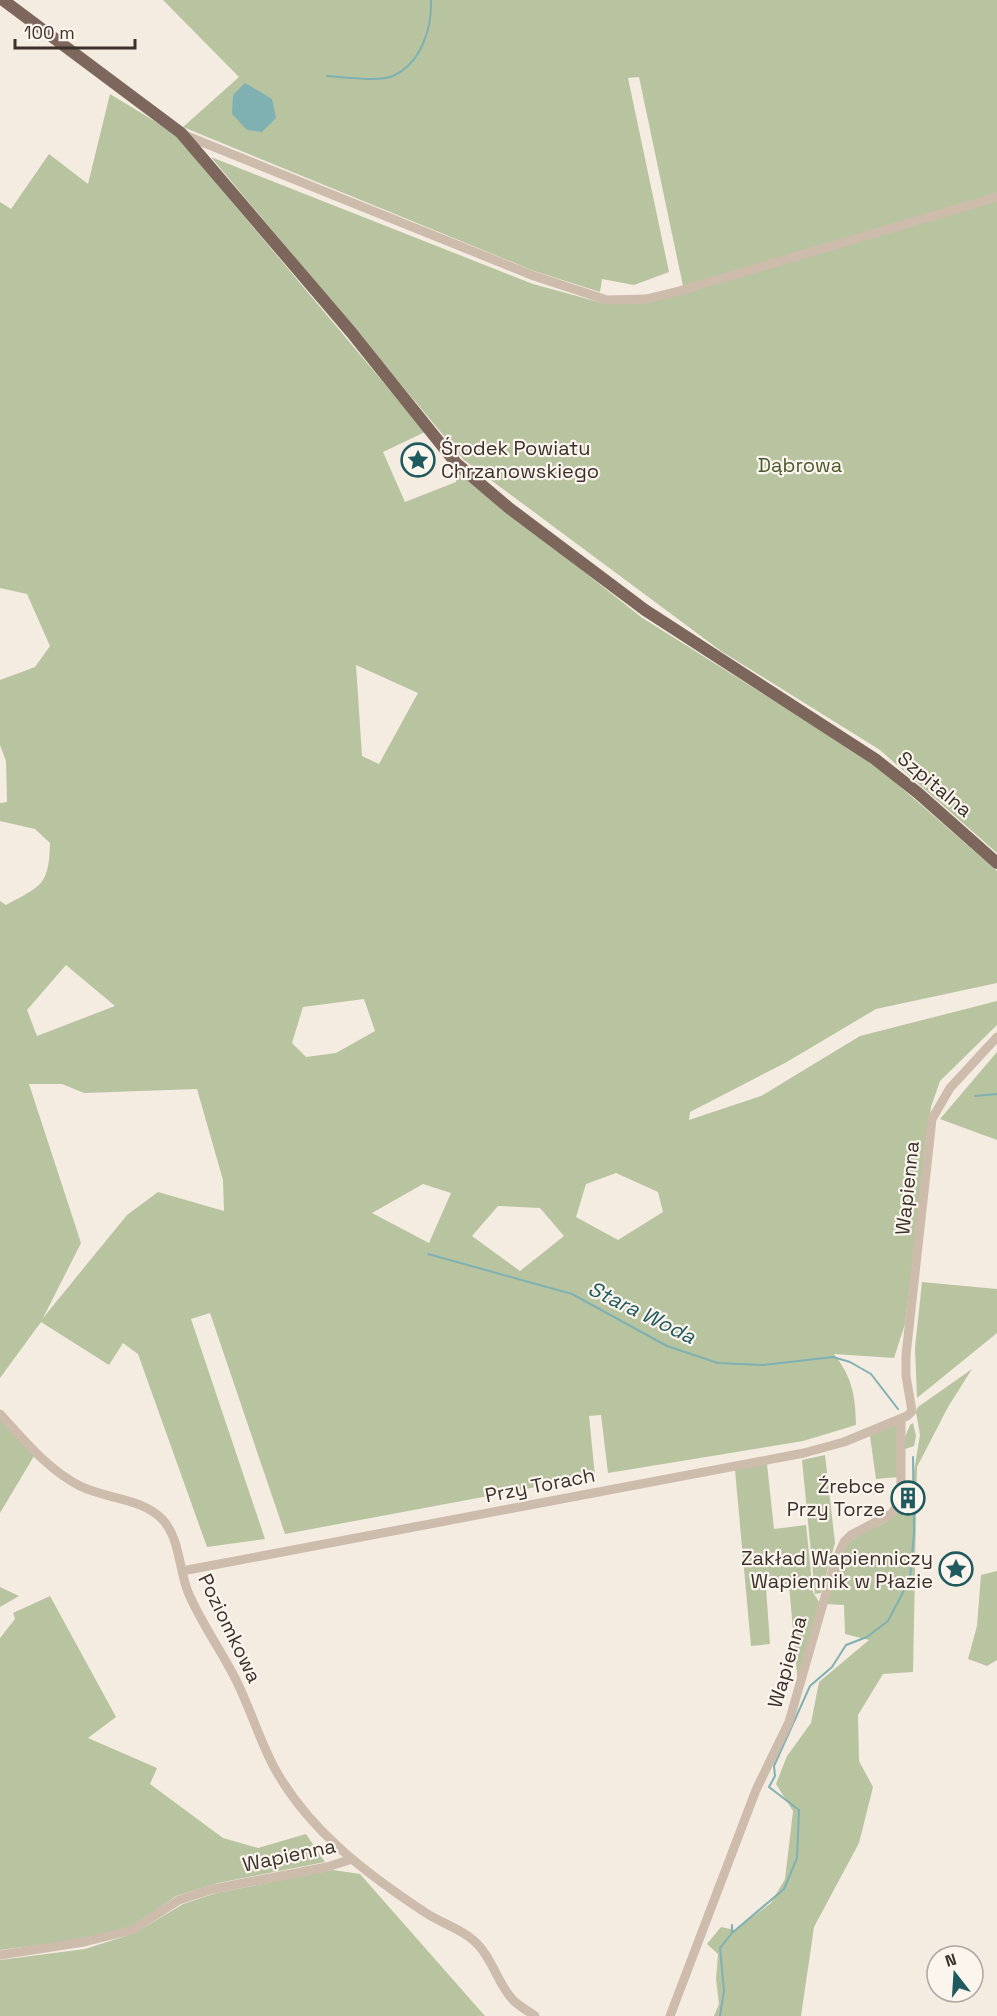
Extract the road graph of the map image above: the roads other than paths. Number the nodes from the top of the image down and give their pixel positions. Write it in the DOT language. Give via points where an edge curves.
graph roads {
  1 [pos="3,0"];
  2 [pos="181,133"];
  3 [pos="997,197"];
  4 [pos="997,863"];
  5 [pos="997,1037"];
  6 [pos="0,1414"];
  7 [pos="901,1419"];
  8 [pos="182,1571"];
  9 [pos="352,1859"];
  10 [pos="0,1955"];
  11 [pos="535,2016"];
  12 [pos="670,2016"];
  1 -- 2 [label="main road"];
  2 -- 3 [label="street" via="534,276 608,300 646,299 679,291"];
  2 -- 4 [label="main road, Szpitalna" via="351,332 456,463 645,610 875,759"];
  5 -- 7 [label="street, Wapienna" via="950,1088 932,1119 906,1355 912,1411"];
  6 -- 8 [label="street, Poziomkowa" via="59,1474 80,1486 152,1511 169,1529"];
  7 -- 8 [label="street, Przy Torach" via="804,1453"];
  7 -- 12 [label="street, Wapienna" via="901,1501 891,1514 851,1535 834,1562 789,1722 756,1790"];
  8 -- 9 [label="street, Poziomkowa" via="195,1609 234,1677 274,1768 309,1816"];
  9 -- 10 [label="street, Wapienna" via="213,1888 179,1900 132,1930"];
  9 -- 11 [label="street, Wapienna" via="439,1922 468,1935 479,1945 513,2000"];
}
